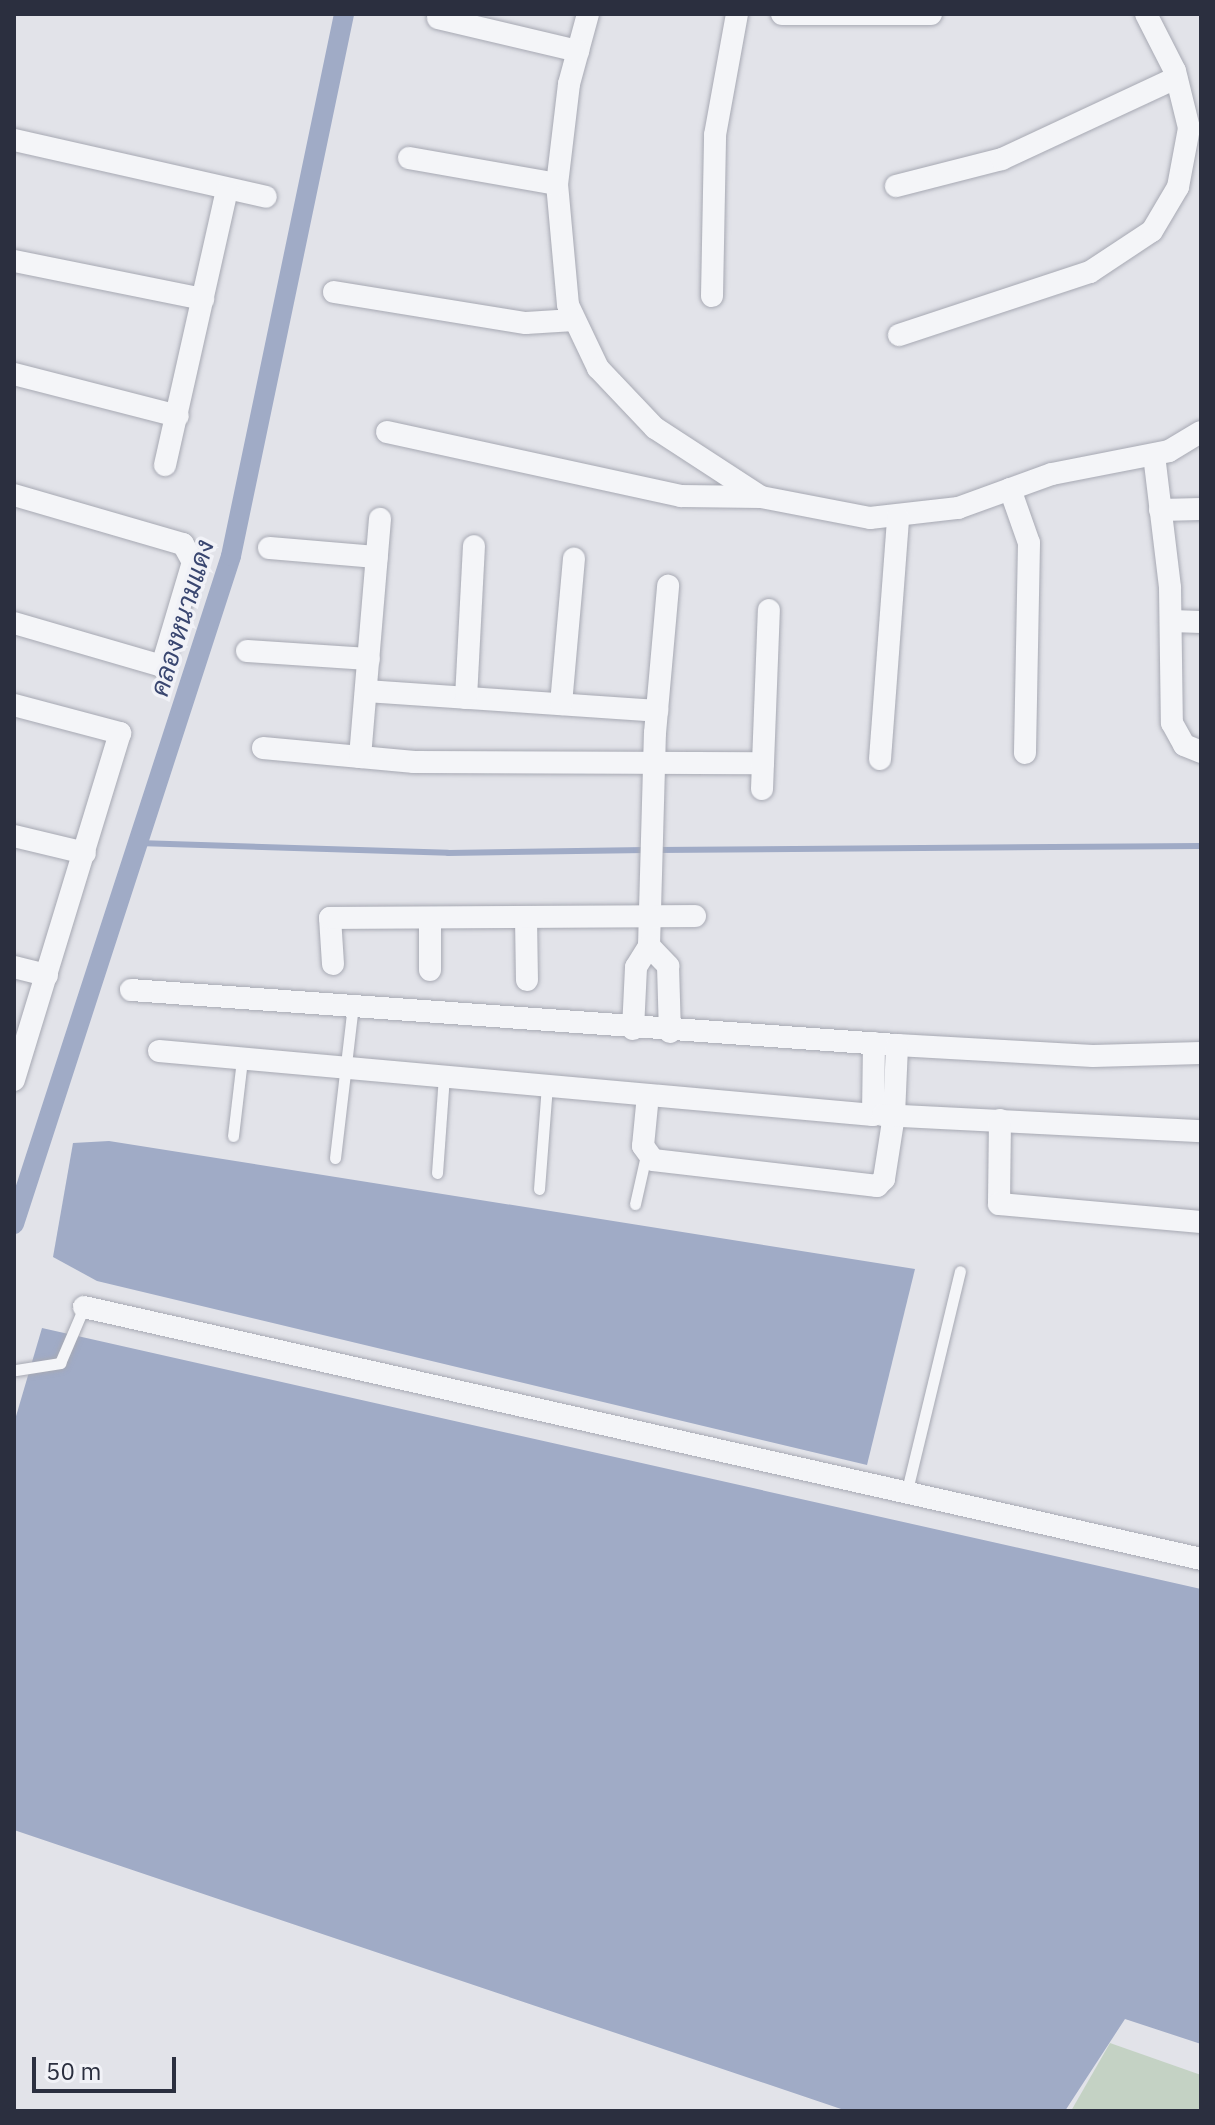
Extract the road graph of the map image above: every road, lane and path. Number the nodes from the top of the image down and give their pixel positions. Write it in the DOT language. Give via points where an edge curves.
graph roads {
  1 [pos="588,14"];
  2 [pos="737,14"];
  3 [pos="782,14"];
  4 [pos="931,14"];
  5 [pos="1146,14"];
  6 [pos="872,16"];
  7 [pos="438,18"];
  8 [pos="578,51"];
  9 [pos="1176,78"];
  10 [pos="14,140"];
  11 [pos="409,158"];
  12 [pos="557,184"];
  13 [pos="896,186"];
  14 [pos="227,190"];
  15 [pos="266,197"];
  16 [pos="14,261"];
  17 [pos="334,292"];
  18 [pos="712,296"];
  19 [pos="203,299"];
  20 [pos="574,320"];
  21 [pos="899,335"];
  22 [pos="14,374"];
  23 [pos="178,416"];
  24 [pos="387,432"];
  25 [pos="1201,432"];
  26 [pos="1154,455"];
  27 [pos="165,465"];
  28 [pos="1010,489"];
  29 [pos="14,495"];
  30 [pos="761,497"];
  31 [pos="1201,509"];
  32 [pos="1160,510"];
  33 [pos="898,518"];
  34 [pos="380,519"];
  35 [pos="474,546"];
  36 [pos="269,548"];
  37 [pos="377,557"];
  38 [pos="574,559"];
  39 [pos="668,586"];
  40 [pos="769,610"];
  41 [pos="1171,621"];
  42 [pos="1201,622"];
  43 [pos="14,623"];
  44 [pos="247,651"];
  45 [pos="369,659"];
  46 [pos="366,691"];
  47 [pos="466,698"];
  48 [pos="561,704"];
  49 [pos="14,705"];
  50 [pos="657,711"];
  51 [pos="263,748"];
  52 [pos="1201,752"];
  53 [pos="1025,753"];
  54 [pos="360,757"];
  55 [pos="880,759"];
  56 [pos="654,763"];
  57 [pos="763,763"];
  58 [pos="762,789"];
  59 [pos="14,836"];
  60 [pos="85,853"];
  61 [pos="695,916"];
  62 [pos="430,918"];
  63 [pos="526,918"];
  64 [pos="650,918"];
  65 [pos="649,946"];
  66 [pos="333,964"];
  67 [pos="14,967"];
  68 [pos="430,970"];
  69 [pos="47,975"];
  70 [pos="527,980"];
  71 [pos="131,990"];
  72 [pos="354,1002"];
  73 [pos="633,1029"];
  74 [pos="670,1032"];
  75 [pos="886,1044"];
  76 [pos="159,1051"];
  77 [pos="1201,1053"];
  78 [pos="242,1059"];
  79 [pos="346,1068"];
  80 [pos="444,1076"];
  81 [pos="14,1080"];
  82 [pos="547,1086"];
  83 [pos="648,1095"];
  84 [pos="884,1115"];
  85 [pos="1000,1120"];
  86 [pos="1201,1131"];
  87 [pos="233,1136"];
  88 [pos="647,1154"];
  89 [pos="335,1158"];
  90 [pos="437,1173"];
  91 [pos="539,1189"];
  92 [pos="635,1204"];
  93 [pos="1201,1222"];
  94 [pos="960,1271"];
  95 [pos="84,1307"];
  96 [pos="16,1370"];
  97 [pos="907,1490"];
  98 [pos="1201,1559"];
  1 -- 8 [label="street"];
  2 -- 18 [label="street" via="715,135"];
  3 -- 6 [label="street"];
  4 -- 6 [label="street"];
  5 -- 9 [label="street"];
  7 -- 8 [label="street"];
  8 -- 12 [label="street"];
  9 -- 13 [label="street" via="1002,159"];
  9 -- 21 [label="street" via="1189,128 1178,187 1131,251 1090,272"];
  10 -- 14 [label="street"];
  11 -- 12 [label="street"];
  12 -- 20 [label="street" via="556,220"];
  14 -- 15 [label="street"];
  14 -- 19 [label="street"];
  16 -- 19 [label="street"];
  17 -- 20 [label="street" via="526,323"];
  19 -- 23 [label="street"];
  20 -- 30 [label="street" via="620,397"];
  22 -- 23 [label="street"];
  23 -- 27 [label="street"];
  24 -- 30 [label="street" via="681,496"];
  25 -- 26 [label="street"];
  26 -- 28 [label="street"];
  26 -- 32 [label="street"];
  28 -- 33 [label="street"];
  28 -- 53 [label="street" via="1029,543"];
  29 -- 43 [label="street" via="183,544 193,562 162,666"];
  30 -- 33 [label="street" via="806,510"];
  31 -- 32 [label="street"];
  32 -- 41 [label="street"];
  33 -- 55 [label="street"];
  34 -- 37 [label="street"];
  35 -- 47 [label="street"];
  36 -- 37 [label="street"];
  37 -- 45 [label="street"];
  38 -- 48 [label="street"];
  39 -- 50 [label="street"];
  40 -- 57 [label="street"];
  41 -- 42 [label="street"];
  41 -- 52 [label="street" via="1172,723 1184,745"];
  44 -- 45 [label="street"];
  45 -- 46 [label="street"];
  46 -- 47 [label="street"];
  46 -- 54 [label="street"];
  47 -- 48 [label="street"];
  48 -- 50 [label="street"];
  49 -- 60 [label="street" via="120,733"];
  50 -- 56 [label="street"];
  51 -- 54 [label="street"];
  54 -- 56 [label="street"];
  56 -- 57 [label="street"];
  56 -- 64 [label="street"];
  57 -- 58 [label="street"];
  59 -- 60 [label="street"];
  60 -- 69 [label="street"];
  61 -- 64 [label="street"];
  62 -- 63 [label="street"];
  62 -- 66 [label="street" via="330,918"];
  62 -- 68 [label="street"];
  63 -- 64 [label="street"];
  63 -- 70 [label="street"];
  64 -- 65 [label="street"];
  65 -- 73 [label="street" via="636,967"];
  65 -- 74 [label="street" via="668,966"];
  67 -- 69 [label="street"];
  69 -- 81 [label="street"];
  71 -- 72 [label="street"];
  72 -- 73 [label="street"];
  72 -- 79 [label="lane"];
  73 -- 74 [label="street"];
  74 -- 75 [label="street"];
  75 -- 77 [label="street" via="1093,1056"];
  75 -- 84 [label="street"];
  76 -- 78 [label="street"];
  78 -- 79 [label="street"];
  78 -- 87 [label="lane"];
  79 -- 80 [label="street"];
  79 -- 89 [label="lane"];
  80 -- 82 [label="street"];
  80 -- 90 [label="lane"];
  82 -- 83 [label="street"];
  82 -- 91 [label="lane"];
  83 -- 84 [label="street"];
  83 -- 88 [label="street"];
  84 -- 85 [label="street"];
  84 -- 88 [label="street" via="884,1179 877,1186"];
  85 -- 86 [label="street"];
  85 -- 93 [label="street" via="999,1204"];
  88 -- 92 [label="lane"];
  94 -- 97 [label="lane"];
  95 -- 96 [label="lane" via="60,1363"];
  95 -- 97 [label="street"];
  97 -- 98 [label="street"];
}
